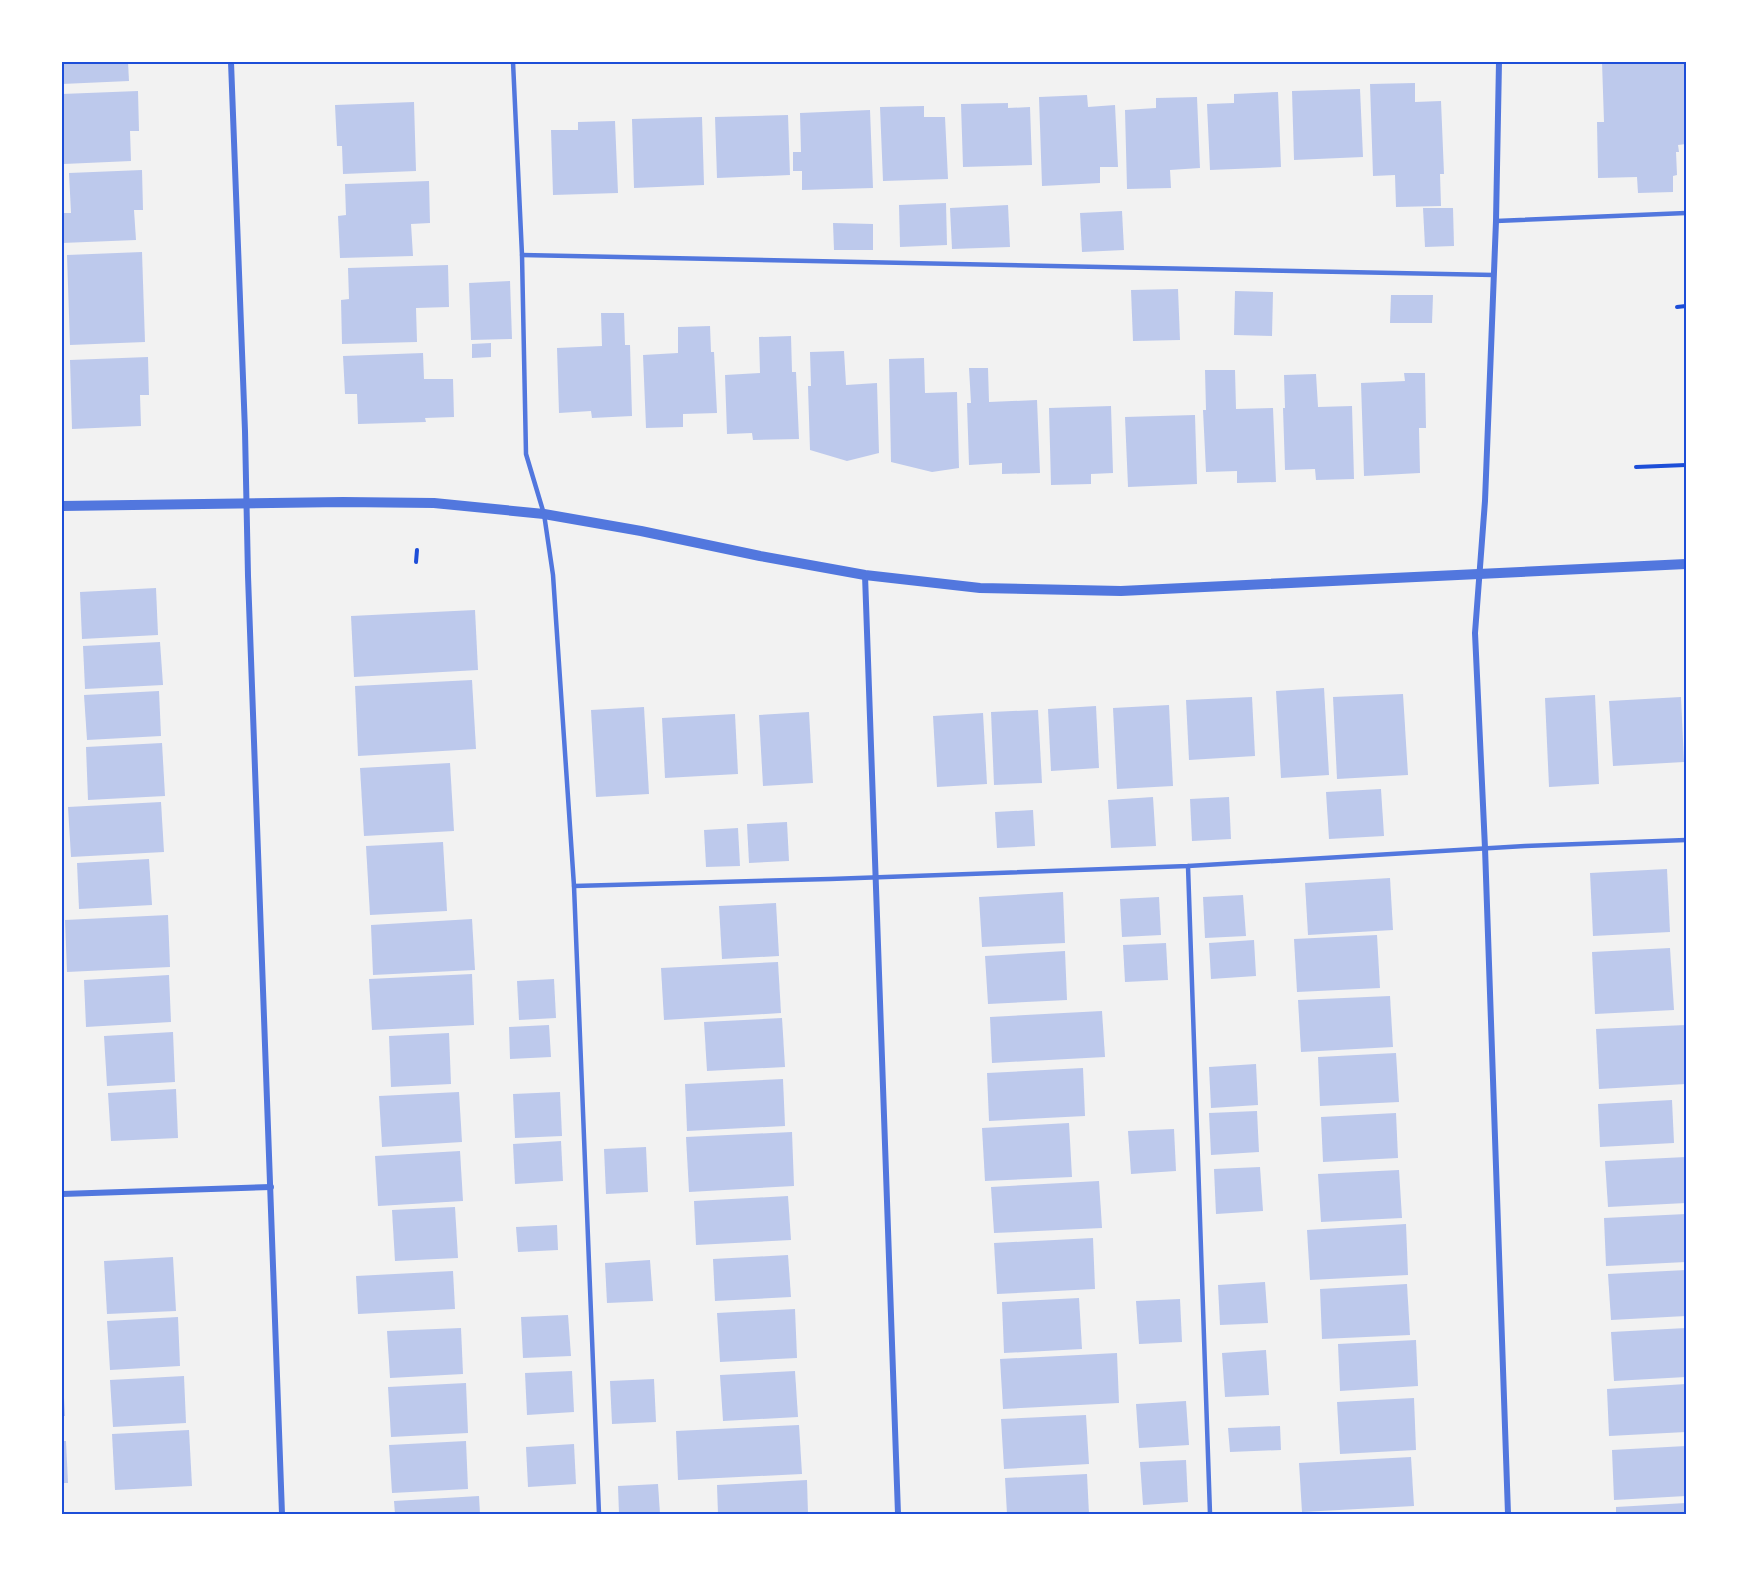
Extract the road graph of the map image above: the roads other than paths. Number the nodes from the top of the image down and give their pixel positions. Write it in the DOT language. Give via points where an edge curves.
graph roads {
  1 [pos="231,62"];
  2 [pos="513,62"];
  3 [pos="1499,62"];
  4 [pos="1686,213"];
  5 [pos="1496,220"];
  6 [pos="522,255"];
  7 [pos="1494,275"];
  8 [pos="246,503"];
  9 [pos="62,506"];
  10 [pos="544,514"];
  11 [pos="1686,564"];
  12 [pos="1480,574"];
  13 [pos="865,575"];
  14 [pos="1686,840"];
  15 [pos="1485,848"];
  16 [pos="1188,866"];
  17 [pos="875,877"];
  18 [pos="574,886"];
  19 [pos="271,1187"];
  20 [pos="62,1194"];
  21 [pos="282,1515"];
  22 [pos="599,1515"];
  23 [pos="898,1515"];
  24 [pos="1210,1515"];
  25 [pos="1508,1515"];
  1 -- 8 [label="street"];
  2 -- 6 [label="lane"];
  3 -- 5 [label="street"];
  4 -- 5 [label="lane"];
  5 -- 7 [label="street"];
  6 -- 7 [label="lane"];
  6 -- 10 [label="lane" via="526,454"];
  7 -- 12 [label="street"];
  8 -- 9 [label="street"];
  8 -- 10 [label="street" via="434,503"];
  8 -- 19 [label="street"];
  10 -- 13 [label="street"];
  10 -- 18 [label="lane" via="553,575"];
  11 -- 12 [label="street"];
  12 -- 13 [label="street" via="1121,591 980,588"];
  12 -- 15 [label="street" via="1475,633"];
  13 -- 17 [label="street"];
  14 -- 15 [label="lane"];
  15 -- 16 [label="lane"];
  15 -- 25 [label="street"];
  16 -- 17 [label="lane"];
  16 -- 24 [label="lane"];
  17 -- 18 [label="lane"];
  17 -- 23 [label="street"];
  18 -- 22 [label="lane"];
  19 -- 20 [label="street"];
  19 -- 21 [label="street"];
}
